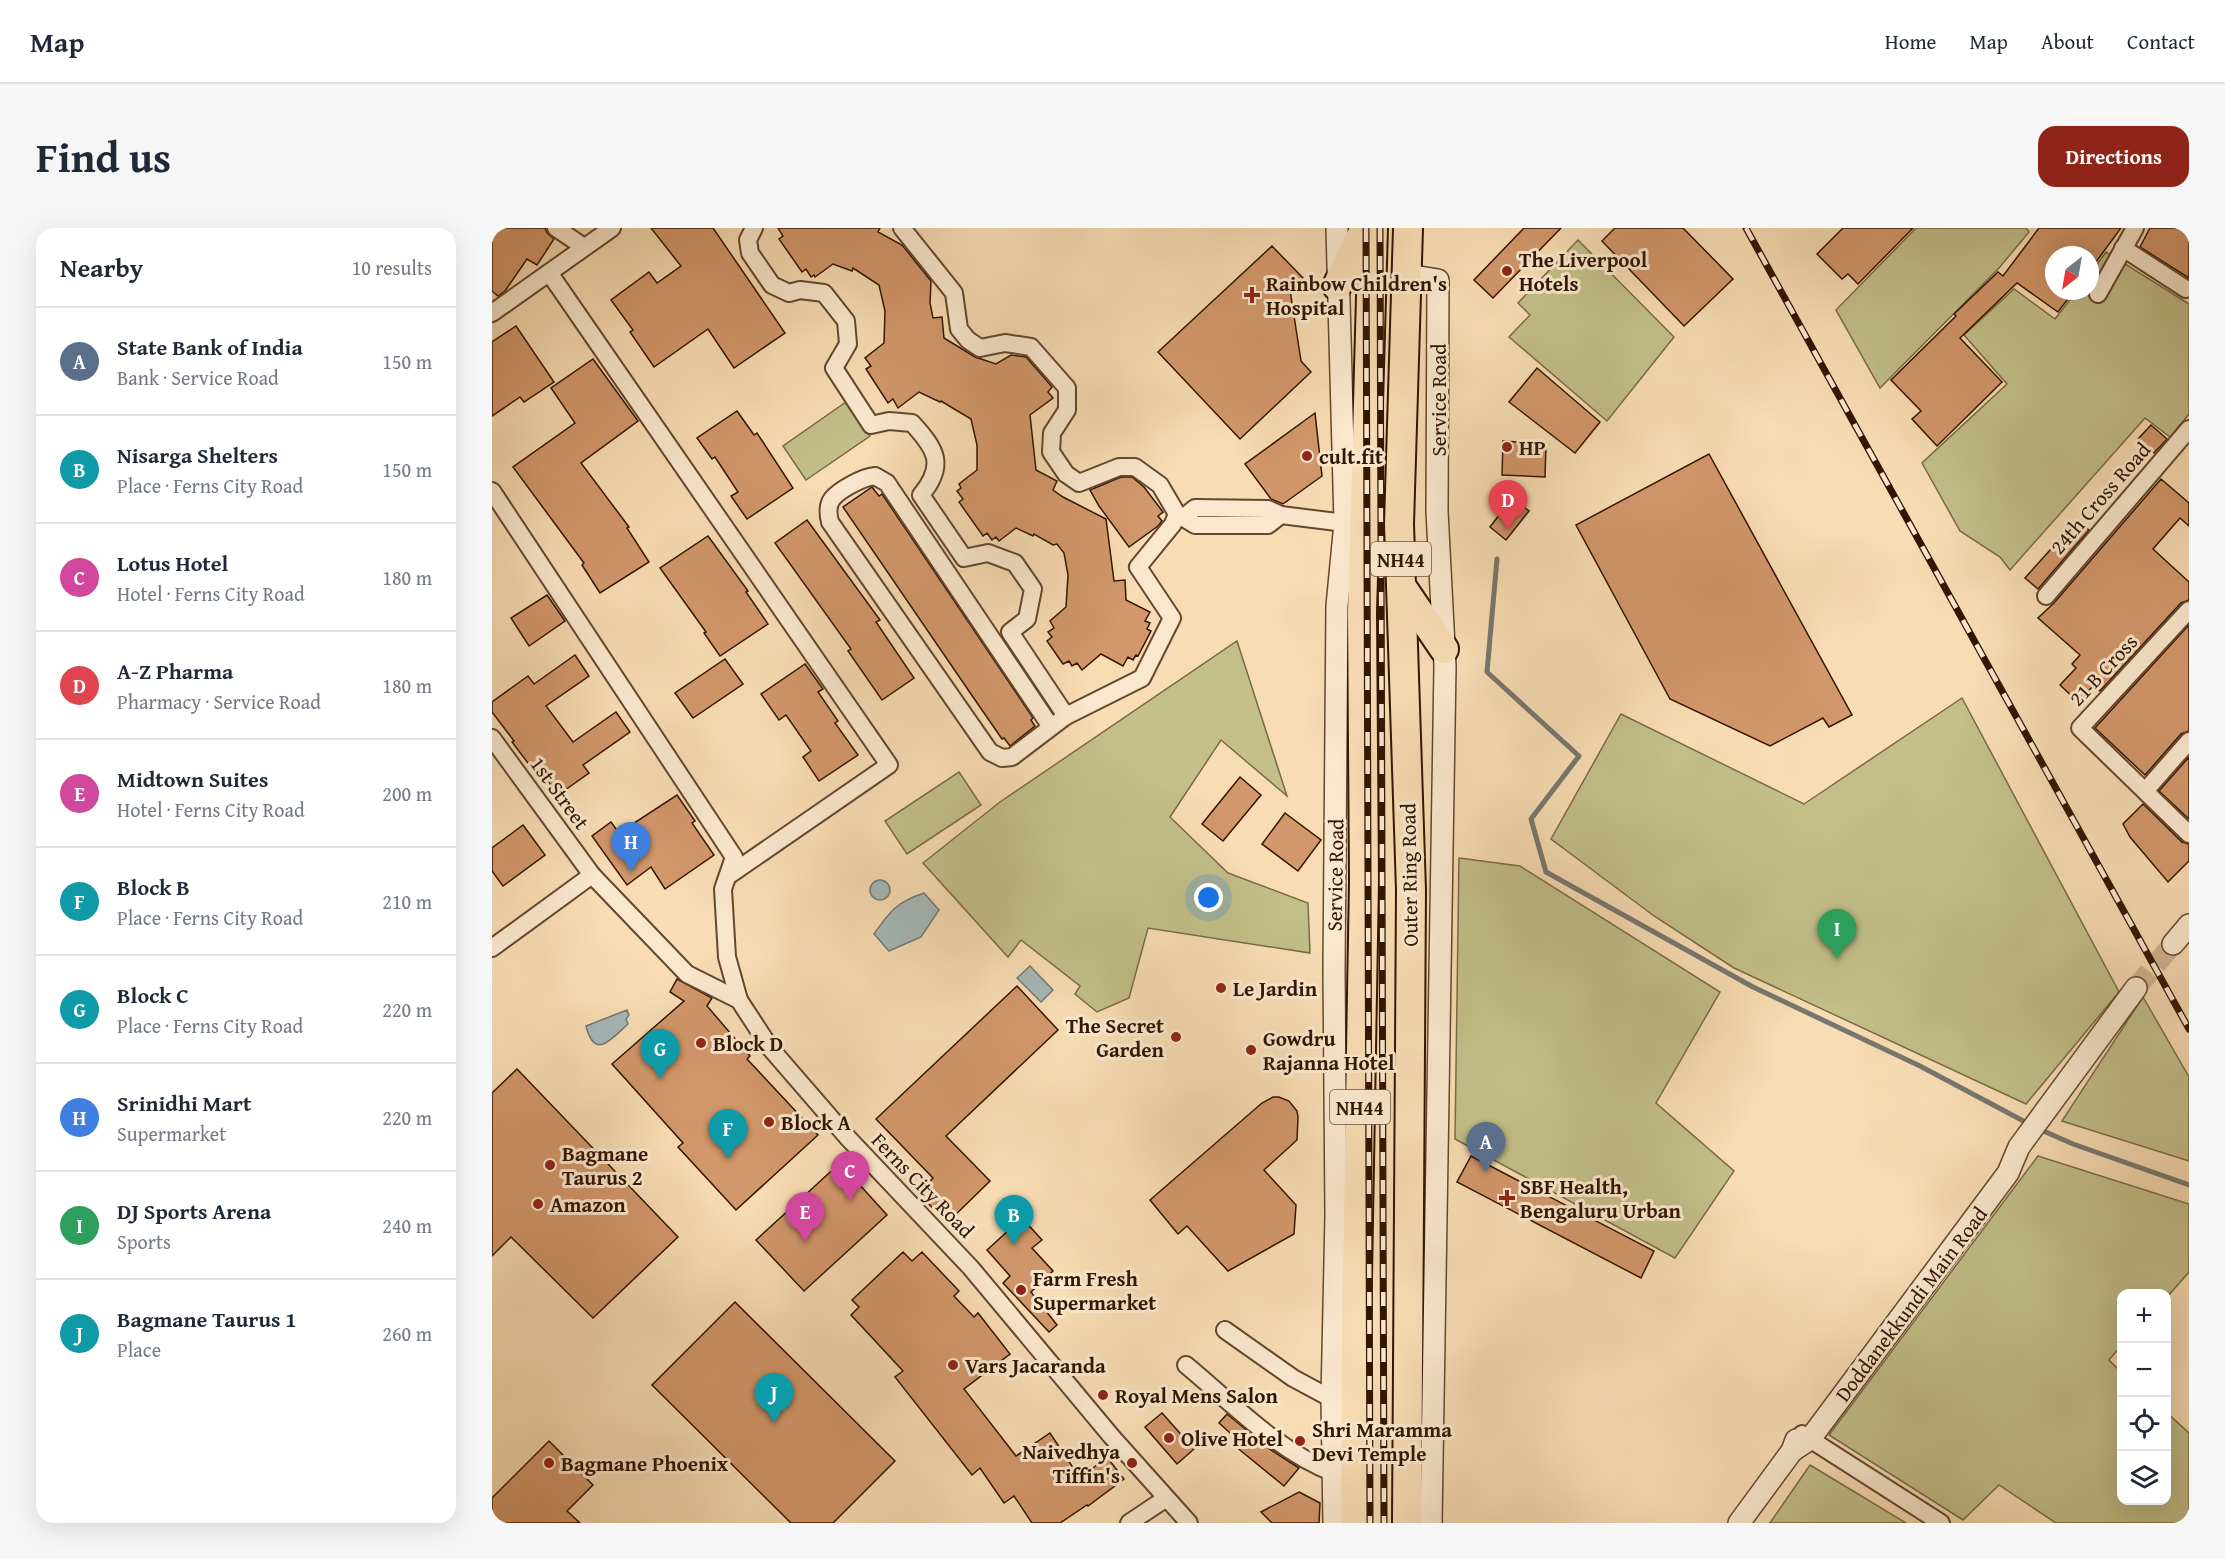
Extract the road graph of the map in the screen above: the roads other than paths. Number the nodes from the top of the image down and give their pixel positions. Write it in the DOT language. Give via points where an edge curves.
graph roads {
  1 [pos="556,228"];
  2 [pos="612,228"];
  3 [pos="754,228"];
  4 [pos="903,228"];
  5 [pos="1337,228"];
  6 [pos="1365,228"];
  7 [pos="1373,228"];
  8 [pos="1408,228"];
  9 [pos="2135,228"];
  10 [pos="584,247"];
  11 [pos="2123,248"];
  12 [pos="550,274"];
  13 [pos="1407,275"];
  14 [pos="1337,286"];
  15 [pos="2186,289"];
  16 [pos="2099,292"];
  17 [pos="492,314"];
  18 [pos="2189,429"];
  19 [pos="492,491"];
  20 [pos="1180,515"];
  21 [pos="1345,523"];
  22 [pos="942,526"];
  23 [pos="925,539"];
  24 [pos="1402,587"];
  25 [pos="2046,596"];
  26 [pos="2189,610"];
  27 [pos="1444,649"];
  28 [pos="1066,716"];
  29 [pos="1051,727"];
  30 [pos="492,738"];
  31 [pos="2189,741"];
  32 [pos="2146,790"];
  33 [pos="2189,834"];
  34 [pos="592,875"];
  35 [pos="728,876"];
  36 [pos="612,896"];
  37 [pos="2189,926"];
  38 [pos="2173,944"];
  39 [pos="492,948"];
  40 [pos="2136,988"];
  41 [pos="738,1000"];
  42 [pos="1225,1330"];
  43 [pos="1186,1365"];
  44 [pos="1332,1399"];
  45 [pos="1800,1441"];
  46 [pos="1334,1473"];
  47 [pos="1165,1498"];
  48 [pos="1129,1523"];
  49 [pos="1188,1523"];
  50 [pos="1334,1523"];
  51 [pos="1355,1523"];
  52 [pos="1407,1523"];
  53 [pos="1431,1523"];
  54 [pos="1739,1523"];
  55 [pos="1941,1523"];
  1 -- 10 [label="street"];
  2 -- 10 [label="street"];
  3 -- 22 [label="street" via="748,240 750,253 772,285 789,293 824,293 846,321 848,344 834,369 871,425 890,421 912,423 927,439 937,463 932,481 921,495"];
  4 -- 20 [label="street" via="954,293 959,329 968,340 980,348 1005,343 1032,347 1067,388 1067,410 1052,433 1050,452 1066,474 1079,483 1119,467 1135,466 1160,485"];
  5 -- 14 [label="street, Service Road"];
  6 -- 14 [label="highway"];
  7 -- 51 [label="highway, NH44" via="1362,612 1364,905"];
  8 -- 13 [label="highway, Outer Ring Road / NH44"];
  9 -- 11 [label="street"];
  10 -- 12 [label="street"];
  11 -- 15 [label="street"];
  11 -- 16 [label="street"];
  12 -- 17 [label="street"];
  12 -- 35 [label="street" via="889,765"];
  13 -- 24 [label="highway, Outer Ring Road / NH44" via="1399,524"];
  13 -- 27 [label="street, Service Road" via="1438,280 1437,511"];
  14 -- 21 [label="street, Service Road"];
  18 -- 25 [label="street, 24th Cross Road"];
  19 -- 35 [label="street" via="734,857"];
  20 -- 21 [label="street" via="1195,525 1268,525 1281,515"];
  20 -- 28 [label="street" via="1138,567 1172,618 1142,678"];
  21 -- 44 [label="street, Service Road" via="1337,606"];
  22 -- 23 [label="street"];
  22 -- 28 [label="street" via="964,558 988,554 1015,563 1033,589 1026,619 1011,633"];
  23 -- 29 [label="street"];
  23 -- 29 [label="street" via="887,483 874,476 864,477 832,499 827,512 830,522 990,752 1002,758 1012,757"];
  24 -- 27 [label="highway"];
  24 -- 52 [label="highway, Outer Ring Road / NH44" via="1411,890"];
  26 -- 32 [label="street, 21 B Cross" via="2080,728"];
  27 -- 53 [label="street, Service Road"];
  28 -- 29 [label="street"];
  30 -- 34 [label="street, 1st Street"];
  31 -- 32 [label="street"];
  32 -- 33 [label="street, 21 B Cross"];
  34 -- 36 [label="street, 1st Street"];
  34 -- 39 [label="street"];
  35 -- 41 [label="street" via="723,890 727,957"];
  36 -- 41 [label="street, Ferns City Road" via="687,974"];
  37 -- 38 [label="street"];
  40 -- 45 [label="street, Doddanekkundi Main Road" via="2019,1147 1996,1164"];
  41 -- 47 [label="street, Ferns City Road" via="786,1067 971,1268"];
  42 -- 44 [label="street" via="1293,1378"];
  43 -- 46 [label="street" via="1280,1444"];
  44 -- 46 [label="street, Service Road"];
  45 -- 54 [label="street, Doddanekkundi Main Road"];
  45 -- 55 [label="street"];
  46 -- 50 [label="street, Service Road"];
  47 -- 48 [label="street"];
  47 -- 49 [label="street, Ferns City Road"];
}
